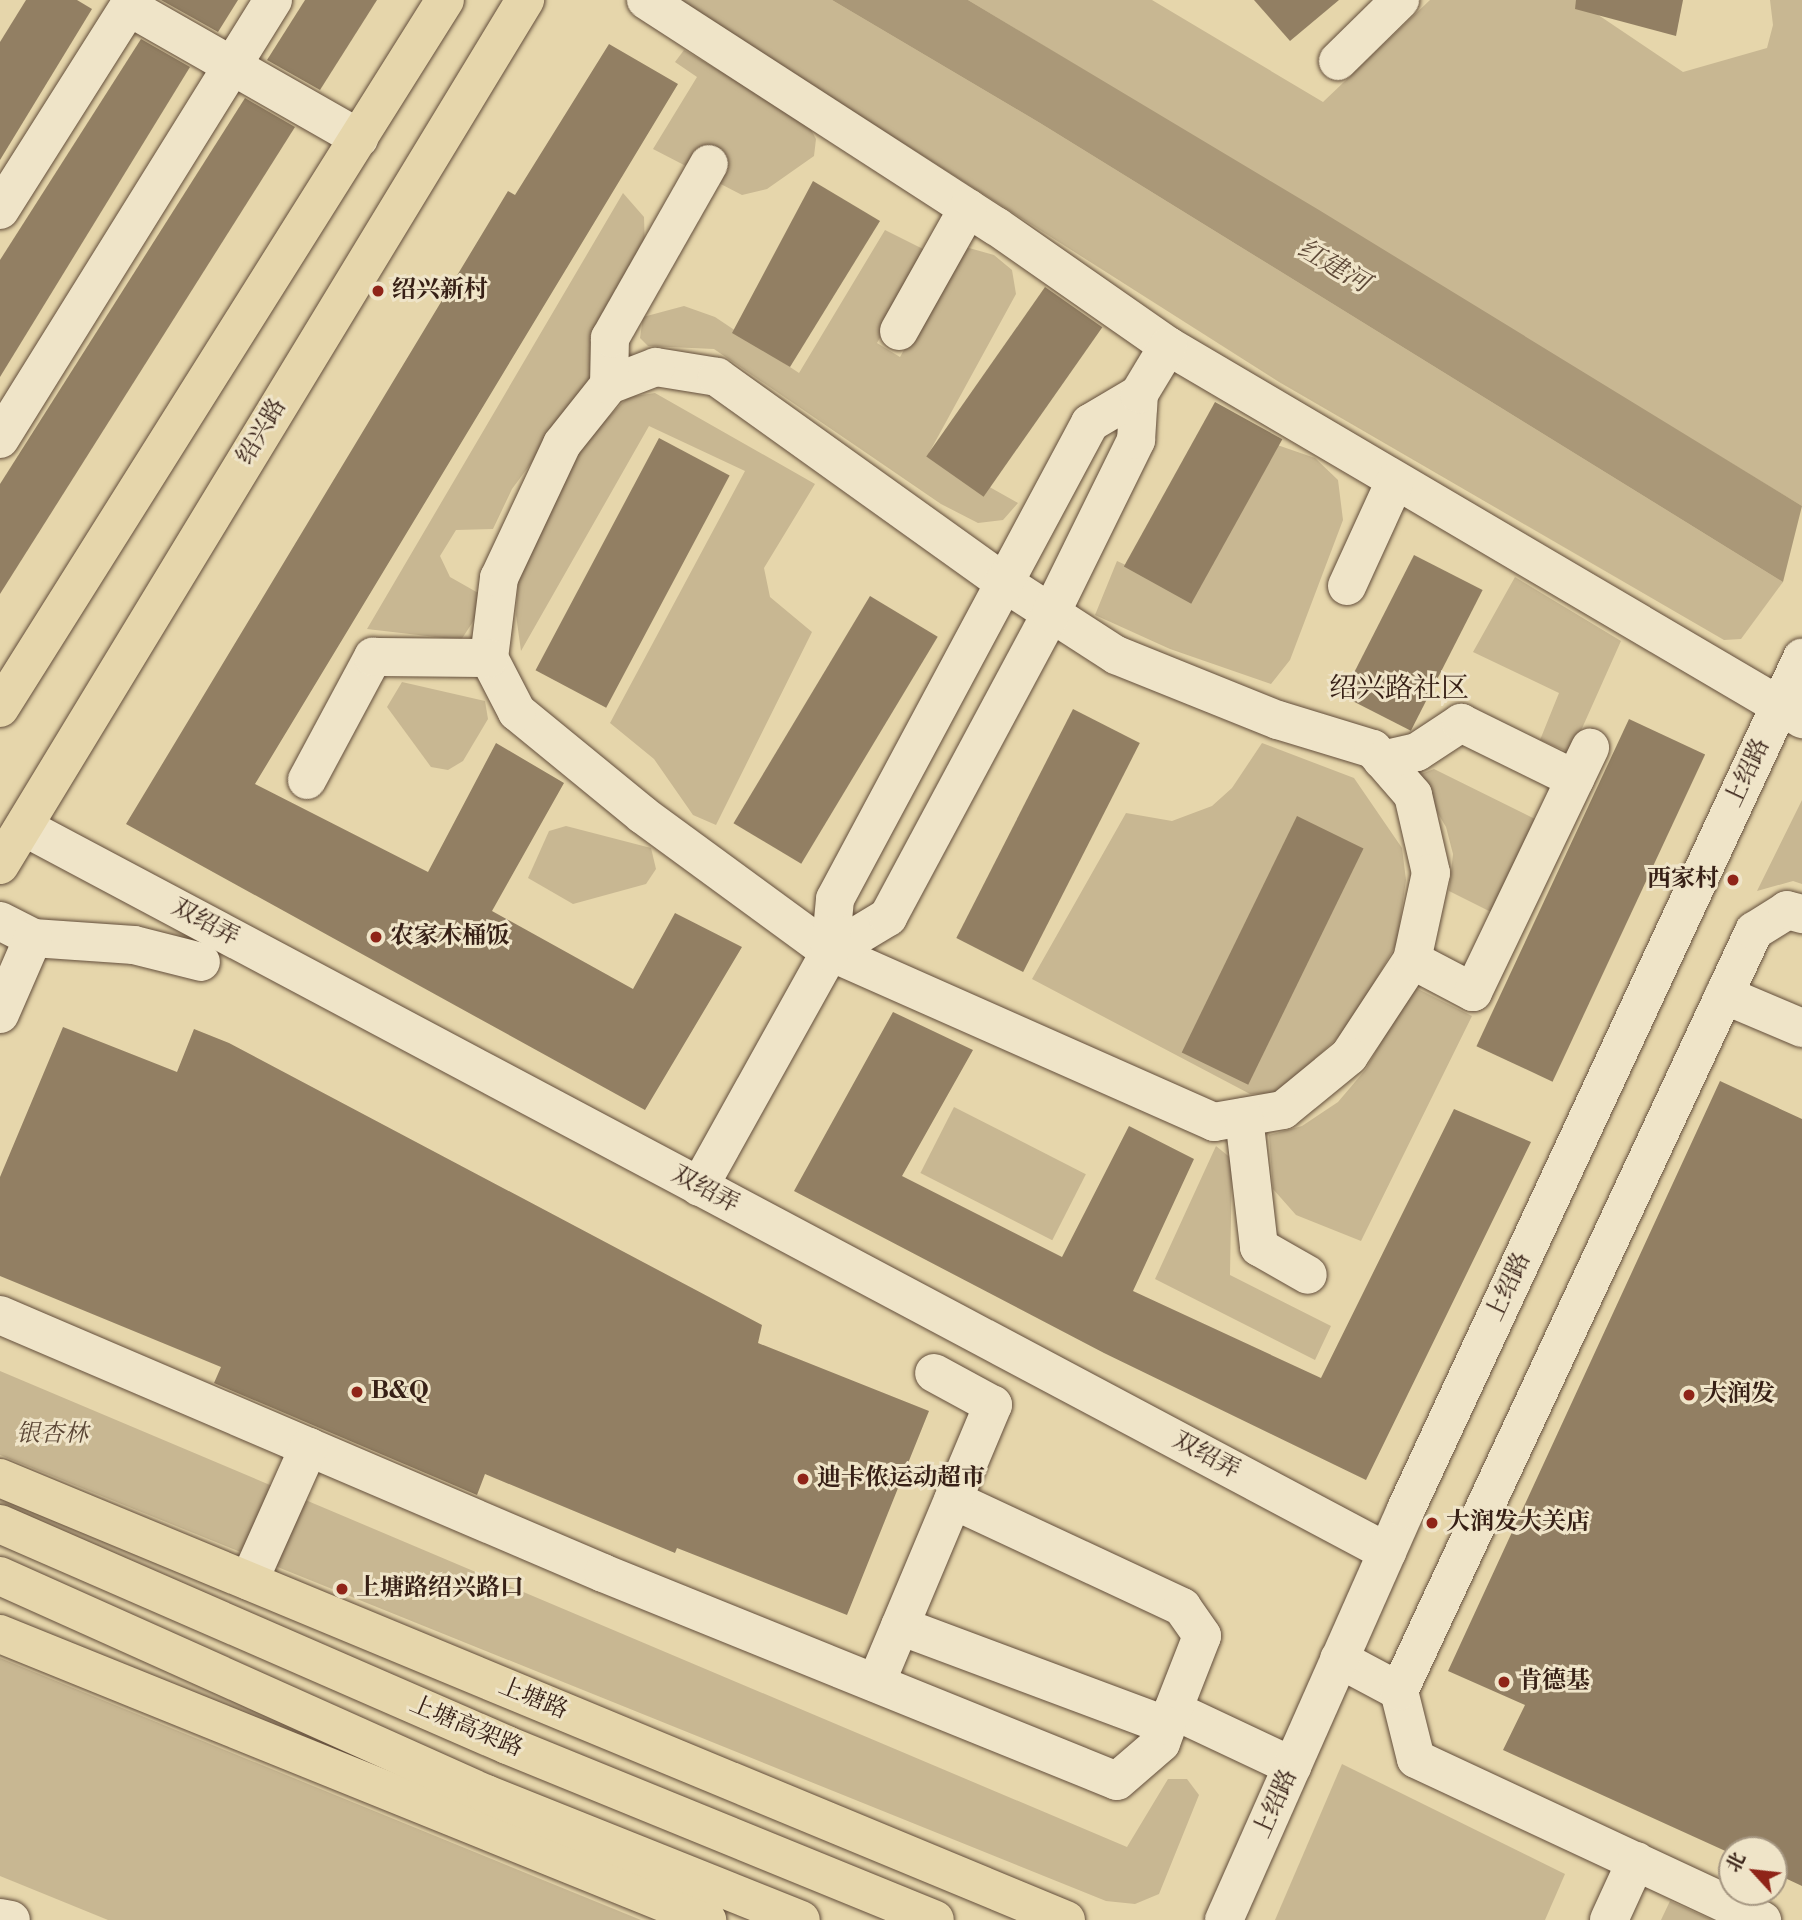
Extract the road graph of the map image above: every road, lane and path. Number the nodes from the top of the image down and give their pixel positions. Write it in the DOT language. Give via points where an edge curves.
graph roads {
  1 [pos="273,0"];
  2 [pos="445,0"];
  3 [pos="525,0"];
  4 [pos="646,0"];
  5 [pos="1400,0"];
  6 [pos="131,4"];
  7 [pos="1338,61"];
  8 [pos="231,67"];
  9 [pos="359,138"];
  10 [pos="709,164"];
  11 [pos="968,208"];
  12 [pos="0,210"];
  13 [pos="899,331"];
  14 [pos="1168,346"];
  15 [pos="609,385"];
  16 [pos="1139,394"];
  17 [pos="0,439"];
  18 [pos="1395,481"];
  19 [pos="1003,582"];
  20 [pos="1347,586"];
  21 [pos="1051,613"];
  22 [pos="1802,658"];
  23 [pos="489,659"];
  24 [pos="0,708"];
  25 [pos="1790,713"];
  26 [pos="1382,760"];
  27 [pos="307,780"];
  28 [pos="24,827"];
  29 [pos="0,865"];
  30 [pos="1802,914"];
  31 [pos="0,921"];
  32 [pos="33,938"];
  33 [pos="830,952"];
  34 [pos="1412,960"];
  35 [pos="201,962"];
  36 [pos="1724,995"];
  37 [pos="0,1014"];
  38 [pos="1802,1028"];
  39 [pos="1244,1117"];
  40 [pos="699,1186"];
  41 [pos="1308,1275"];
  42 [pos="0,1315"];
  43 [pos="934,1373"];
  44 [pos="309,1447"];
  45 [pos="0,1478"];
  46 [pos="953,1500"];
  47 [pos="0,1524"];
  48 [pos="1387,1552"];
  49 [pos="0,1576"];
  50 [pos="249,1581"];
  51 [pos="900,1626"];
  52 [pos="0,1634"];
  53 [pos="1339,1659"];
  54 [pos="876,1683"];
  55 [pos="1399,1691"];
  56 [pos="1170,1718"];
  57 [pos="1292,1766"];
  58 [pos="1636,1861"];
  59 [pos="0,1917"];
  60 [pos="11,1920"];
  61 [pos="707,1920"];
  62 [pos="801,1920"];
  63 [pos="935,1920"];
  64 [pos="1066,1920"];
  65 [pos="1224,1920"];
  66 [pos="1609,1920"];
  67 [pos="1762,1920"];
  1 -- 8 [label="street"];
  2 -- 9 [label="main road"];
  3 -- 28 [label="main road, 绍兴路"];
  4 -- 11 [label="street"];
  5 -- 7 [label="street"];
  6 -- 8 [label="street"];
  6 -- 12 [label="street"];
  8 -- 9 [label="street"];
  8 -- 17 [label="street"];
  9 -- 24 [label="main road"];
  10 -- 15 [label="street" via="610,338"];
  11 -- 13 [label="street"];
  11 -- 14 [label="street"];
  14 -- 16 [label="street"];
  14 -- 18 [label="street"];
  15 -- 19 [label="street" via="656,367 718,377"];
  15 -- 23 [label="street" via="562,444 499,578"];
  16 -- 19 [label="street" via="1090,423"];
  16 -- 21 [label="street" via="1136,440"];
  18 -- 20 [label="street"];
  18 -- 25 [label="street"];
  19 -- 21 [label="street"];
  19 -- 33 [label="street" via="835,899"];
  21 -- 26 [label="street" via="1116,655 1278,720 1373,749"];
  21 -- 33 [label="street" via="888,916"];
  22 -- 25 [label="street, 上绍路"];
  23 -- 27 [label="street" via="373,657"];
  23 -- 33 [label="street" via="517,712 643,815"];
  25 -- 48 [label="street, 上绍路"];
  26 -- 34 [label="street" via="1413,795 1431,873"];
  26 -- 34 [label="street" via="1417,751 1461,723 1582,763 1473,992"];
  28 -- 29 [label="main road, 绍兴路"];
  28 -- 40 [label="street, 双绍弄"];
  30 -- 36 [label="street" via="1787,910 1754,931"];
  31 -- 32 [label="street"];
  32 -- 35 [label="street" via="134,945"];
  32 -- 37 [label="street"];
  33 -- 39 [label="street" via="1214,1122"];
  33 -- 40 [label="street"];
  34 -- 39 [label="street" via="1349,1056 1283,1110"];
  36 -- 38 [label="street"];
  36 -- 55 [label="street"];
  39 -- 41 [label="street" via="1259,1247"];
  40 -- 48 [label="street, 双绍弄"];
  42 -- 44 [label="street"];
  43 -- 46 [label="street" via="993,1405"];
  44 -- 50 [label="street"];
  44 -- 54 [label="street"];
  45 -- 50 [label="main road, 上塘路"];
  46 -- 51 [label="street"];
  46 -- 56 [label="street" via="1182,1607 1202,1636"];
  47 -- 63 [label="main road, 上塘高架路" via="508,1745"];
  48 -- 53 [label="street, 上绍路"];
  49 -- 62 [label="main road" via="486,1794"];
  50 -- 64 [label="main road, 上塘路"];
  51 -- 54 [label="street"];
  51 -- 56 [label="street"];
  52 -- 61 [label="main road"];
  53 -- 55 [label="street"];
  53 -- 57 [label="street, 上绍路"];
  54 -- 56 [label="street" via="1117,1781 1161,1744"];
  55 -- 58 [label="street" via="1416,1759"];
  56 -- 57 [label="street"];
  57 -- 65 [label="street, 上绍路"];
  58 -- 66 [label="street"];
  58 -- 67 [label="street"];
  59 -- 60 [label="street"];
}
